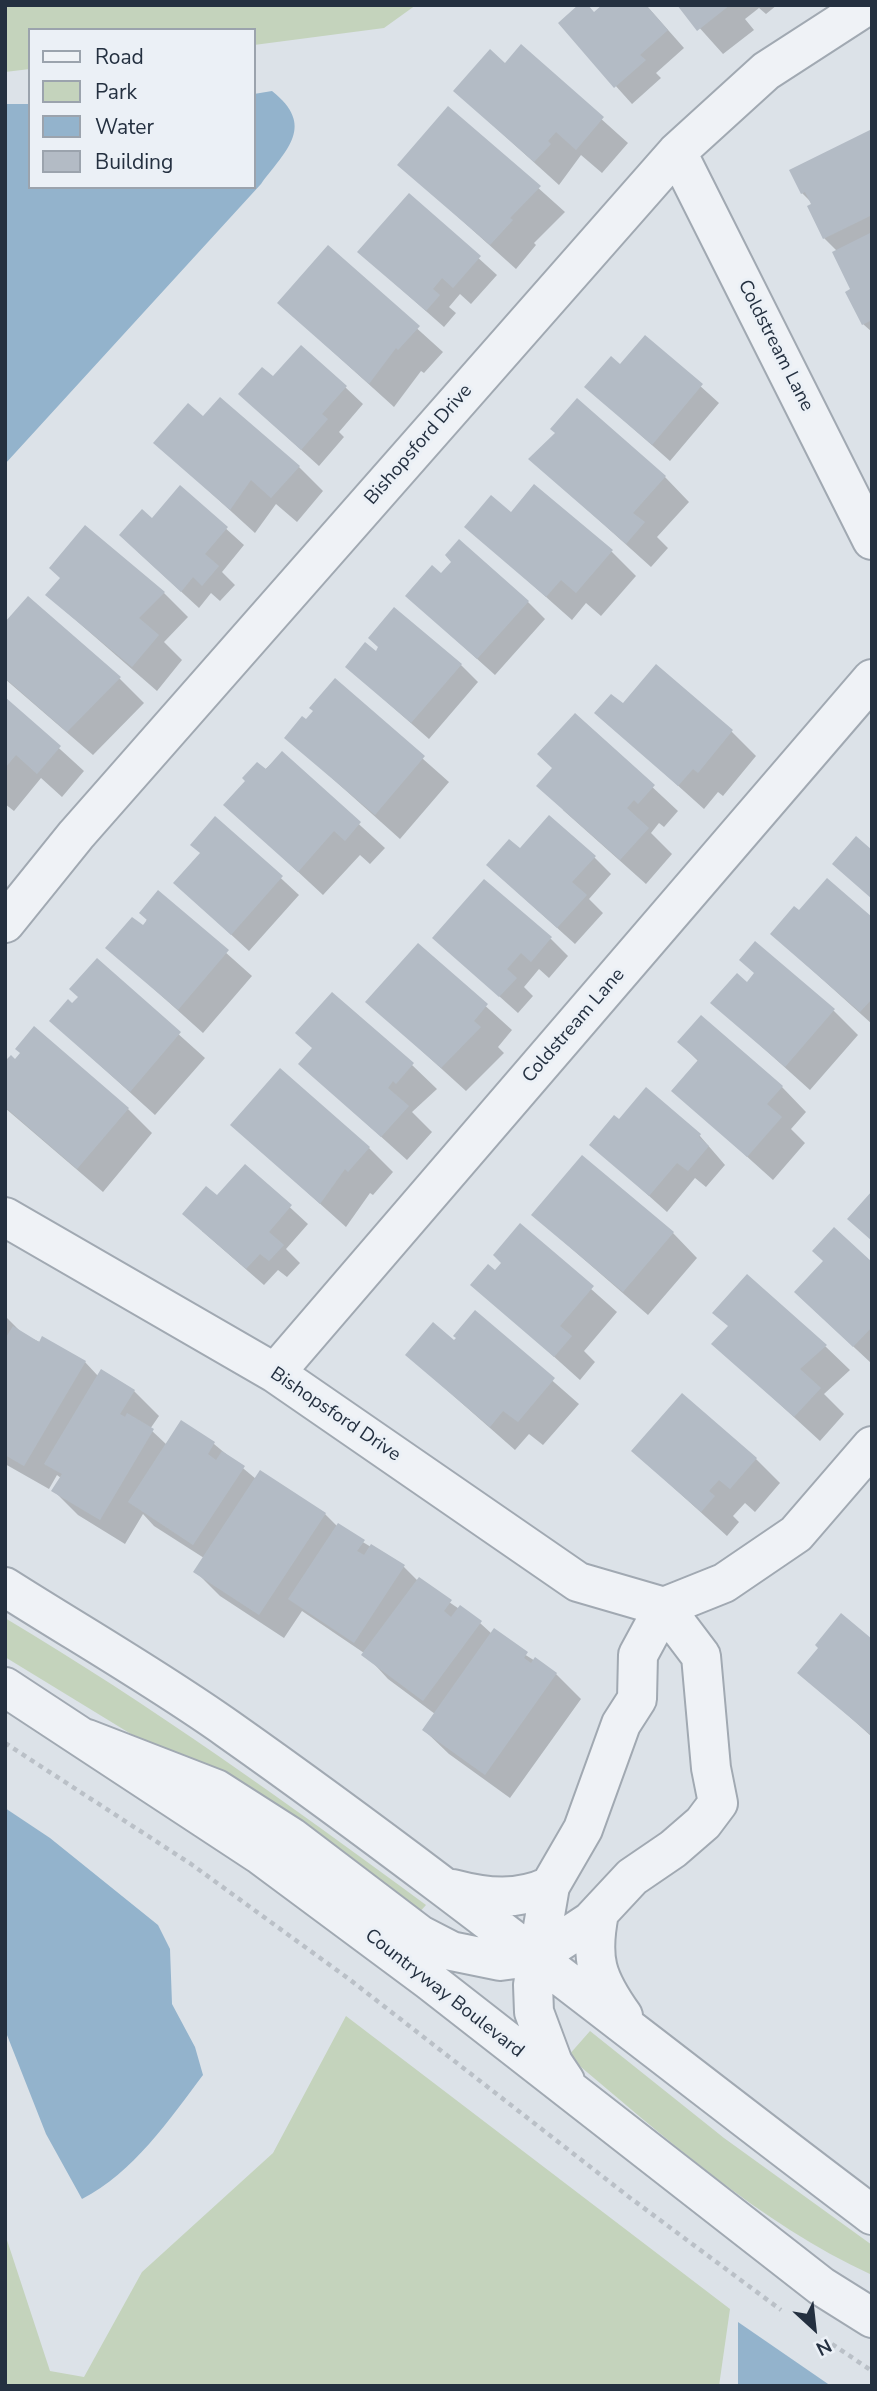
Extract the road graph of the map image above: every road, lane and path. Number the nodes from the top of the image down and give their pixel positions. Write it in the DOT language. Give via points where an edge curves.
graph roads {
  1 [pos="869,5"];
  2 [pos="677,152"];
  3 [pos="872,540"];
  4 [pos="872,679"];
  5 [pos="5,923"];
  6 [pos="5,1217"];
  7 [pos="275,1373"];
  8 [pos="872,1446"];
  9 [pos="5,1587"];
  10 [pos="664,1607"];
  11 [pos="5,1686"];
  12 [pos="87,1739"];
  13 [pos="5,1743"];
  14 [pos="442,1885"];
  15 [pos="550,1886"];
  16 [pos="599,1913"];
  17 [pos="538,1956"];
  18 [pos="639,2037"];
  19 [pos="575,2095"];
  20 [pos="872,2215"];
  21 [pos="786,2313"];
  22 [pos="872,2318"];
  23 [pos="829,2342"];
  24 [pos="872,2371"];
  1 -- 2 [label="street, Bishopsford Drive" via="766,71"];
  2 -- 3 [label="street, Coldstream Lane"];
  2 -- 5 [label="street, Bishopsford Drive" via="76,835"];
  4 -- 7 [label="street, Coldstream Lane"];
  6 -- 7 [label="street, Bishopsford Drive"];
  7 -- 10 [label="street, Bishopsford Drive" via="578,1582"];
  8 -- 10 [label="street" via="796,1534 724,1583"];
  9 -- 14 [label="street" via="226,1727"];
  10 -- 15 [label="street" via="638,1655 637,1699 621,1724 583,1829"];
  10 -- 16 [label="street" via="701,1656 718,1803 703,1823 632,1877"];
  11 -- 12 [label="street, Countryway Boulevard"];
  12 -- 17 [label="street" via="216,1789 291,1837 420,1935 450,1951 499,1961"];
  12 -- 19 [label="street, Countryway Boulevard" via="259,1854"];
  13 -- 21 [label="path" via="191,1864 349,1979 628,2197"];
  14 -- 15 [label="street" via="498,1898 534,1894"];
  14 -- 17 [label="street"];
  15 -- 17 [label="street"];
  16 -- 17 [label="street"];
  16 -- 18 [label="street" via="594,1959 600,1979"];
  17 -- 18 [label="street"];
  17 -- 19 [label="street" via="534,2012 553,2063"];
  18 -- 20 [label="street"];
  19 -- 22 [label="street, Countryway Boulevard" via="821,2286"];
  23 -- 24 [label="path"];
}
